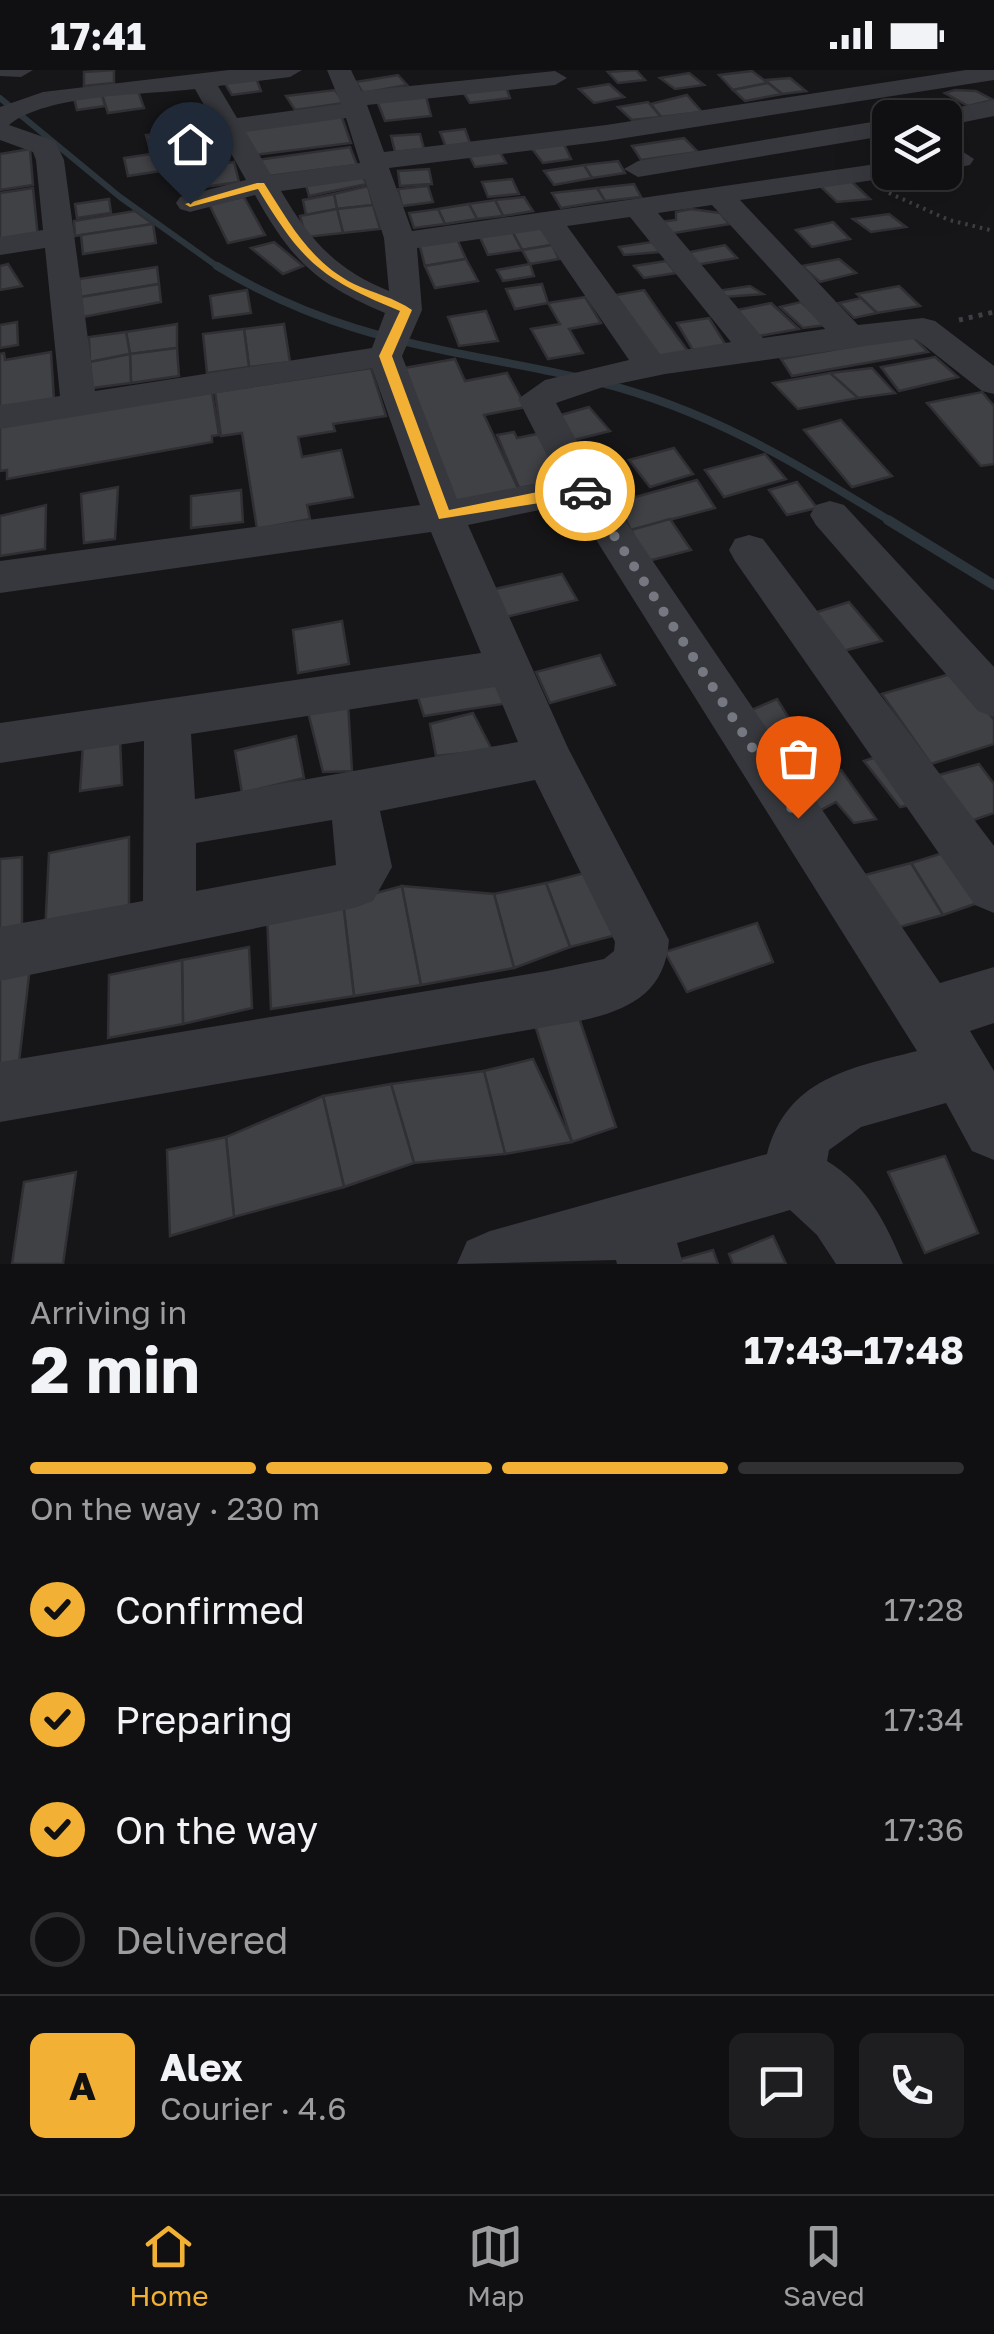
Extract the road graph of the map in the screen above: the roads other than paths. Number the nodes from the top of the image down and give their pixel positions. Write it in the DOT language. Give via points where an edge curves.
graph roads {
  1 [pos="6,70"];
  2 [pos="21,70"];
  3 [pos="290,70"];
  4 [pos="339,70"];
  5 [pos="994,73"];
  6 [pos="120,80"];
  7 [pos="203,82"];
  8 [pos="563,87"];
  9 [pos="454,89"];
  10 [pos="872,92"];
  11 [pos="882,100"];
  12 [pos="355,104"];
  13 [pos="994,108"];
  14 [pos="962,114"];
  15 [pos="9,117"];
  16 [pos="228,126"];
  17 [pos="872,130"];
  18 [pos="606,133"];
  19 [pos="484,149"];
  20 [pos="375,166"];
  21 [pos="638,170"];
  22 [pos="872,173"];
  23 [pos="260,185"];
  24 [pos="722,198"];
  25 [pos="190,204"];
  26 [pos="654,208"];
  27 [pos="549,222"];
  28 [pos="60,237"];
  29 [pos="403,241"];
  30 [pos="0,246"];
  31 [pos="849,334"];
  32 [pos="395,336"];
  33 [pos="756,351"];
  34 [pos="652,368"];
  35 [pos="994,383"];
  36 [pos="79,404"];
  37 [pos="0,417"];
  38 [pos="582,488"];
  39 [pos="444,516"];
  40 [pos="830,516"];
  41 [pos="749,550"];
  42 [pos="0,577"];
  43 [pos="508,667"];
  44 [pos="994,698"];
  45 [pos="166,715"];
  46 [pos="0,743"];
  47 [pos="548,757"];
  48 [pos="352,796"];
  49 [pos="172,825"];
  50 [pos="994,888"];
  51 [pos="169,920"];
  52 [pos="0,954"];
  53 [pos="994,995"];
  54 [pos="928,1015"];
  55 [pos="958,1070"];
  56 [pos="0,1092"];
  57 [pos="994,1129"];
  58 [pos="792,1178"];
  59 [pos="645,1243"];
  60 [pos="490,1264"];
  61 [pos="870,1264"];
  1 -- 2 [label="street"];
  3 -- 7 [label="street"];
  4 -- 12 [label="street"];
  5 -- 10 [label="street"];
  6 -- 7 [label="street"];
  6 -- 15 [label="street"];
  7 -- 16 [label="street"];
  8 -- 9 [label="street"];
  8 -- 18 [label="street"];
  9 -- 12 [label="street"];
  9 -- 19 [label="street"];
  10 -- 11 [label="street"];
  10 -- 18 [label="street"];
  12 -- 16 [label="street"];
  12 -- 20 [label="street"];
  13 -- 14 [label="street"];
  15 -- 28 [label="street" via="45,147"];
  16 -- 23 [label="street"];
  17 -- 21 [label="street"];
  18 -- 19 [label="street"];
  18 -- 21 [label="street"];
  19 -- 20 [label="street"];
  20 -- 23 [label="street"];
  20 -- 29 [label="street"];
  21 -- 26 [label="street"];
  22 -- 24 [label="street"];
  23 -- 25 [label="street"];
  23 -- 32 [label="street" via="296,243"];
  24 -- 26 [label="street"];
  24 -- 31 [label="street"];
  26 -- 27 [label="street"];
  26 -- 33 [label="street"];
  27 -- 29 [label="street"];
  27 -- 34 [label="street"];
  28 -- 30 [label="street"];
  28 -- 36 [label="street"];
  29 -- 32 [label="street"];
  31 -- 33 [label="street"];
  31 -- 35 [label="street" via="923,328"];
  32 -- 36 [label="street"];
  32 -- 39 [label="street"];
  33 -- 34 [label="street"];
  34 -- 38 [label="street" via="541,393 536,407"];
  36 -- 37 [label="street"];
  38 -- 39 [label="street"];
  38 -- 54 [label="street"];
  39 -- 42 [label="street"];
  39 -- 43 [label="street"];
  40 -- 44 [label="street"];
  41 -- 50 [label="street"];
  43 -- 45 [label="street"];
  43 -- 47 [label="street"];
  45 -- 46 [label="street"];
  45 -- 49 [label="street"];
  47 -- 48 [label="street"];
  47 -- 56 [label="street" via="642,940 643,960 634,974 547,999"];
  48 -- 49 [label="street"];
  48 -- 51 [label="street" via="366,868 354,884"];
  49 -- 51 [label="street"];
  51 -- 52 [label="street"];
  53 -- 54 [label="street"];
  54 -- 55 [label="street"];
  55 -- 57 [label="street"];
  55 -- 58 [label="street" via="848,1102 818,1118 805,1132"];
  58 -- 59 [label="street"];
  58 -- 61 [label="street" via="838,1207"];
  59 -- 60 [label="street"];
}
